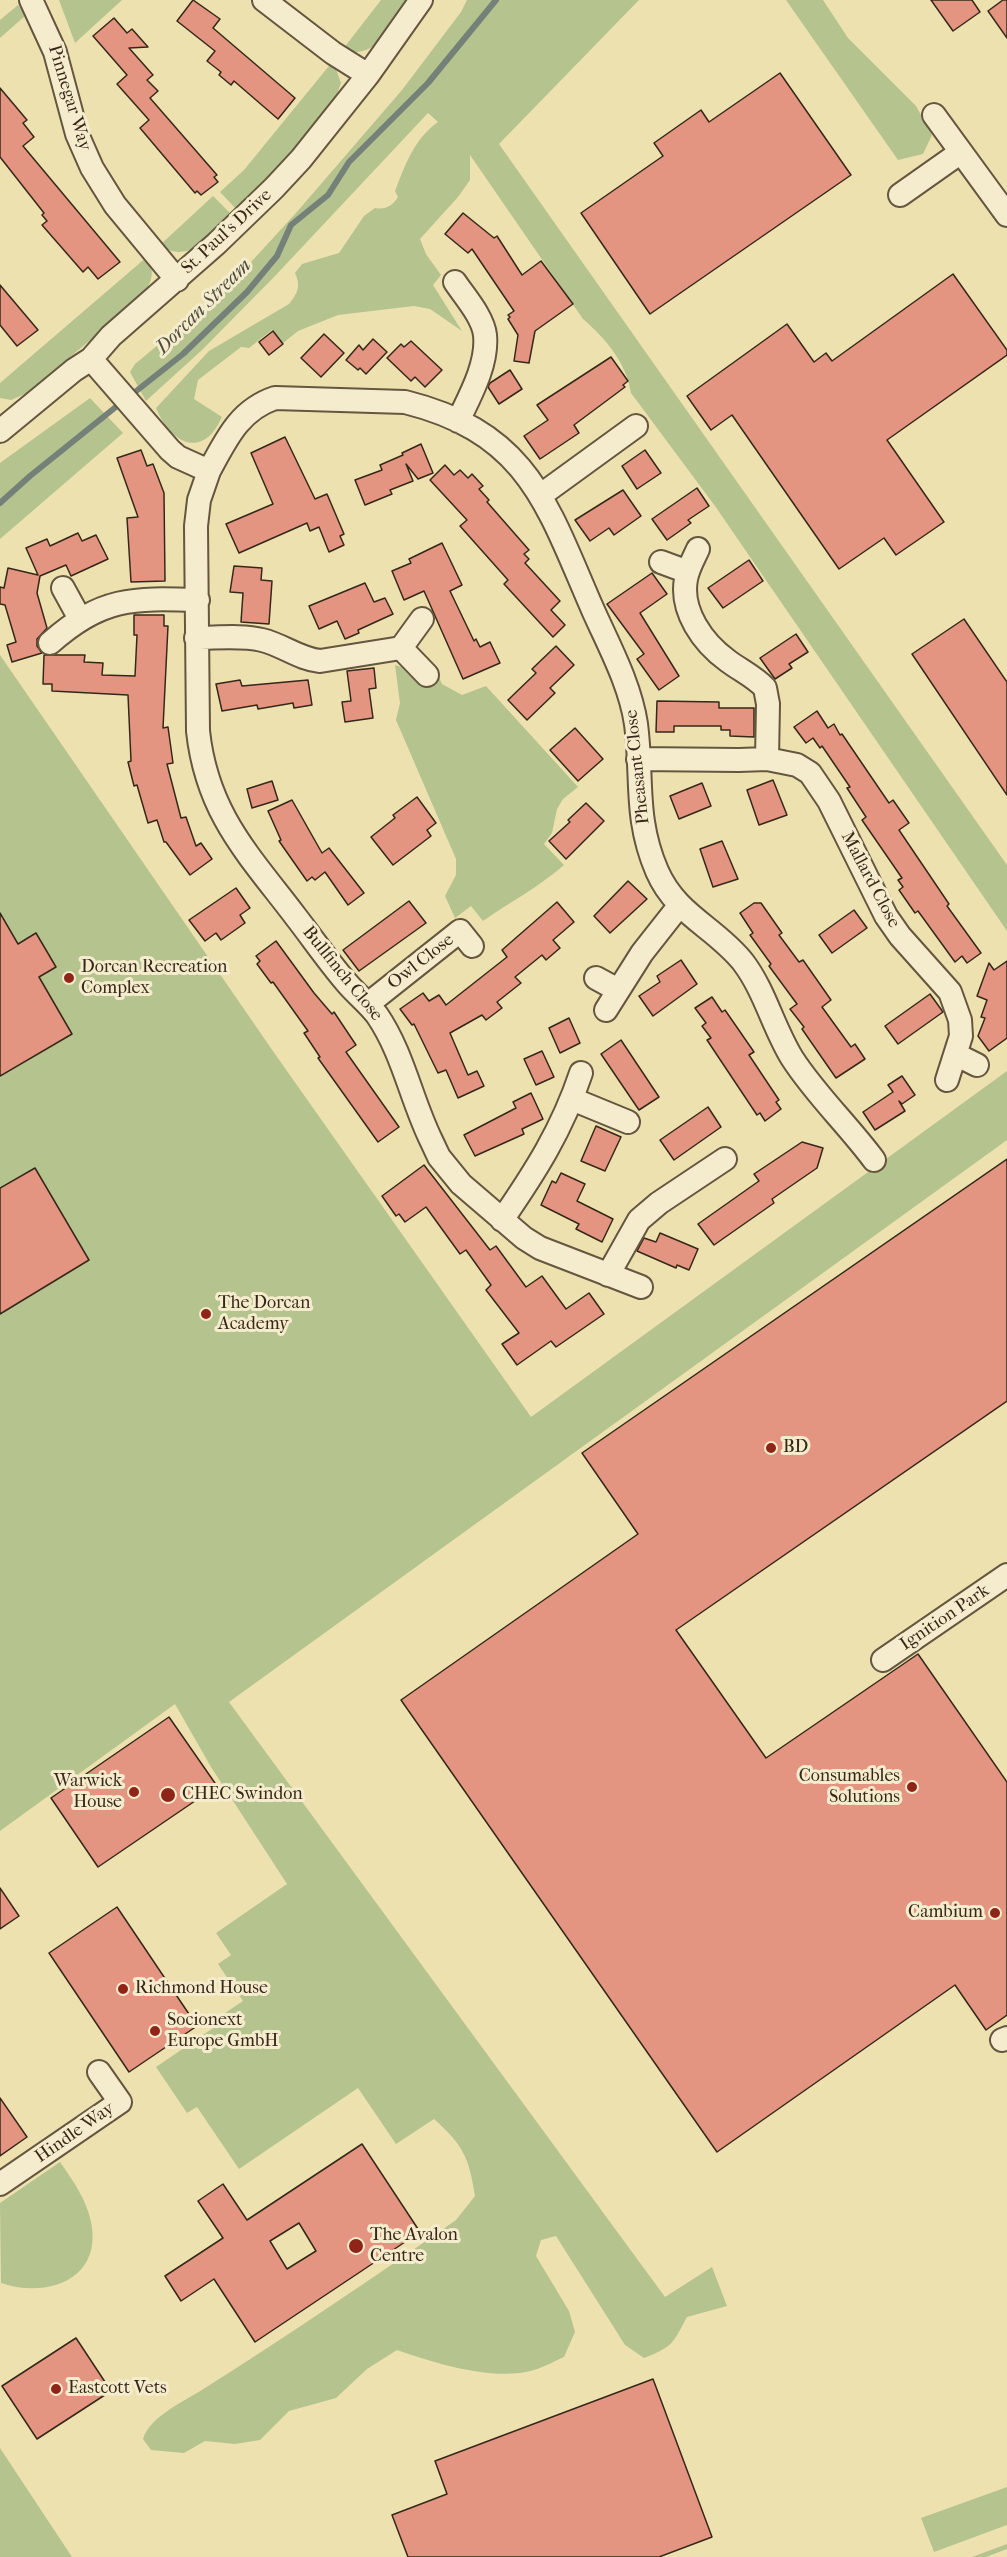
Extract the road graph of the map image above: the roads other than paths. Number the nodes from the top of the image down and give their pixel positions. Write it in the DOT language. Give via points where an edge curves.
graph roads {
  1 [pos="31,0"];
  2 [pos="264,0"];
  3 [pos="421,0"];
  4 [pos="368,75"];
  5 [pos="934,115"];
  6 [pos="961,152"];
  7 [pos="900,195"];
  8 [pos="1007,215"];
  9 [pos="177,280"];
  10 [pos="455,282"];
  11 [pos="91,359"];
  12 [pos="458,421"];
  13 [pos="2,426"];
  14 [pos="636,426"];
  15 [pos="209,471"];
  16 [pos="541,495"];
  17 [pos="698,549"];
  18 [pos="661,562"];
  19 [pos="688,572"];
  20 [pos="63,588"];
  21 [pos="198,600"];
  22 [pos="80,619"];
  23 [pos="422,619"];
  24 [pos="196,638"];
  25 [pos="50,642"];
  26 [pos="401,648"];
  27 [pos="427,675"];
  28 [pos="638,759"];
  29 [pos="767,759"];
  30 [pos="679,906"];
  31 [pos="472,946"];
  32 [pos="596,978"];
  33 [pos="368,1004"];
  34 [pos="580,1073"];
  35 [pos="947,1080"];
  36 [pos="572,1099"];
  37 [pos="628,1122"];
  38 [pos="725,1159"];
  39 [pos="874,1160"];
  40 [pos="502,1220"];
  41 [pos="608,1275"];
  42 [pos="641,1287"];
  43 [pos="1007,1575"];
  44 [pos="883,1660"];
  45 [pos="99,2072"];
  46 [pos="0,2184"];
  1 -- 9 [label="street, Pinnegar Way" via="56,52 77,134 92,168 115,205"];
  2 -- 4 [label="street"];
  3 -- 4 [label="street, St. Paul's Drive"];
  4 -- 9 [label="street, St. Paul's Drive" via="288,174"];
  5 -- 6 [label="street"];
  6 -- 7 [label="street"];
  6 -- 8 [label="street"];
  9 -- 11 [label="street, St. Paul's Drive" via="111,336"];
  10 -- 12 [label="street" via="485,334 473,389"];
  11 -- 13 [label="street, St. Paul's Drive"];
  11 -- 15 [label="street" via="178,457"];
  12 -- 15 [label="street, Pheasant Close" via="405,402 275,398 248,411 238,422"];
  12 -- 16 [label="street, Pheasant Close" via="482,432 506,453"];
  14 -- 16 [label="street"];
  15 -- 21 [label="street, Bullfinch Close" via="199,500 196,526"];
  16 -- 28 [label="street, Pheasant Close" via="633,707"];
  17 -- 19 [label="street"];
  18 -- 19 [label="street"];
  19 -- 29 [label="street" via="685,594 703,638 765,688"];
  20 -- 22 [label="street"];
  21 -- 22 [label="street" via="122,601"];
  21 -- 24 [label="street, Bullfinch Close"];
  22 -- 25 [label="street"];
  23 -- 26 [label="street"];
  24 -- 26 [label="street" via="260,639 308,660 320,661"];
  24 -- 33 [label="street, Bullfinch Close" via="200,751 219,806 244,852 347,984"];
  26 -- 27 [label="street"];
  28 -- 29 [label="street, Mallard Close"];
  28 -- 30 [label="street, Pheasant Close" via="639,806 648,846 665,888"];
  29 -- 35 [label="street, Mallard Close" via="797,765 819,784 886,916 950,992 967,1060"];
  30 -- 32 [label="street" via="612,1000"];
  30 -- 39 [label="street, Pheasant Close" via="741,960 758,985 791,1056"];
  31 -- 33 [label="street, Owl Close" via="460,932"];
  33 -- 40 [label="street, Bullfinch Close" via="390,1035 439,1157 461,1184"];
  34 -- 36 [label="street"];
  36 -- 37 [label="street"];
  36 -- 40 [label="street" via="549,1148"];
  38 -- 41 [label="street" via="639,1220"];
  40 -- 41 [label="street, Bullfinch Close" via="540,1248"];
  41 -- 42 [label="street, Bullfinch Close"];
  43 -- 44 [label="street, Ignition Park"];
  45 -- 46 [label="street, Hindle Way" via="120,2102"];
}
